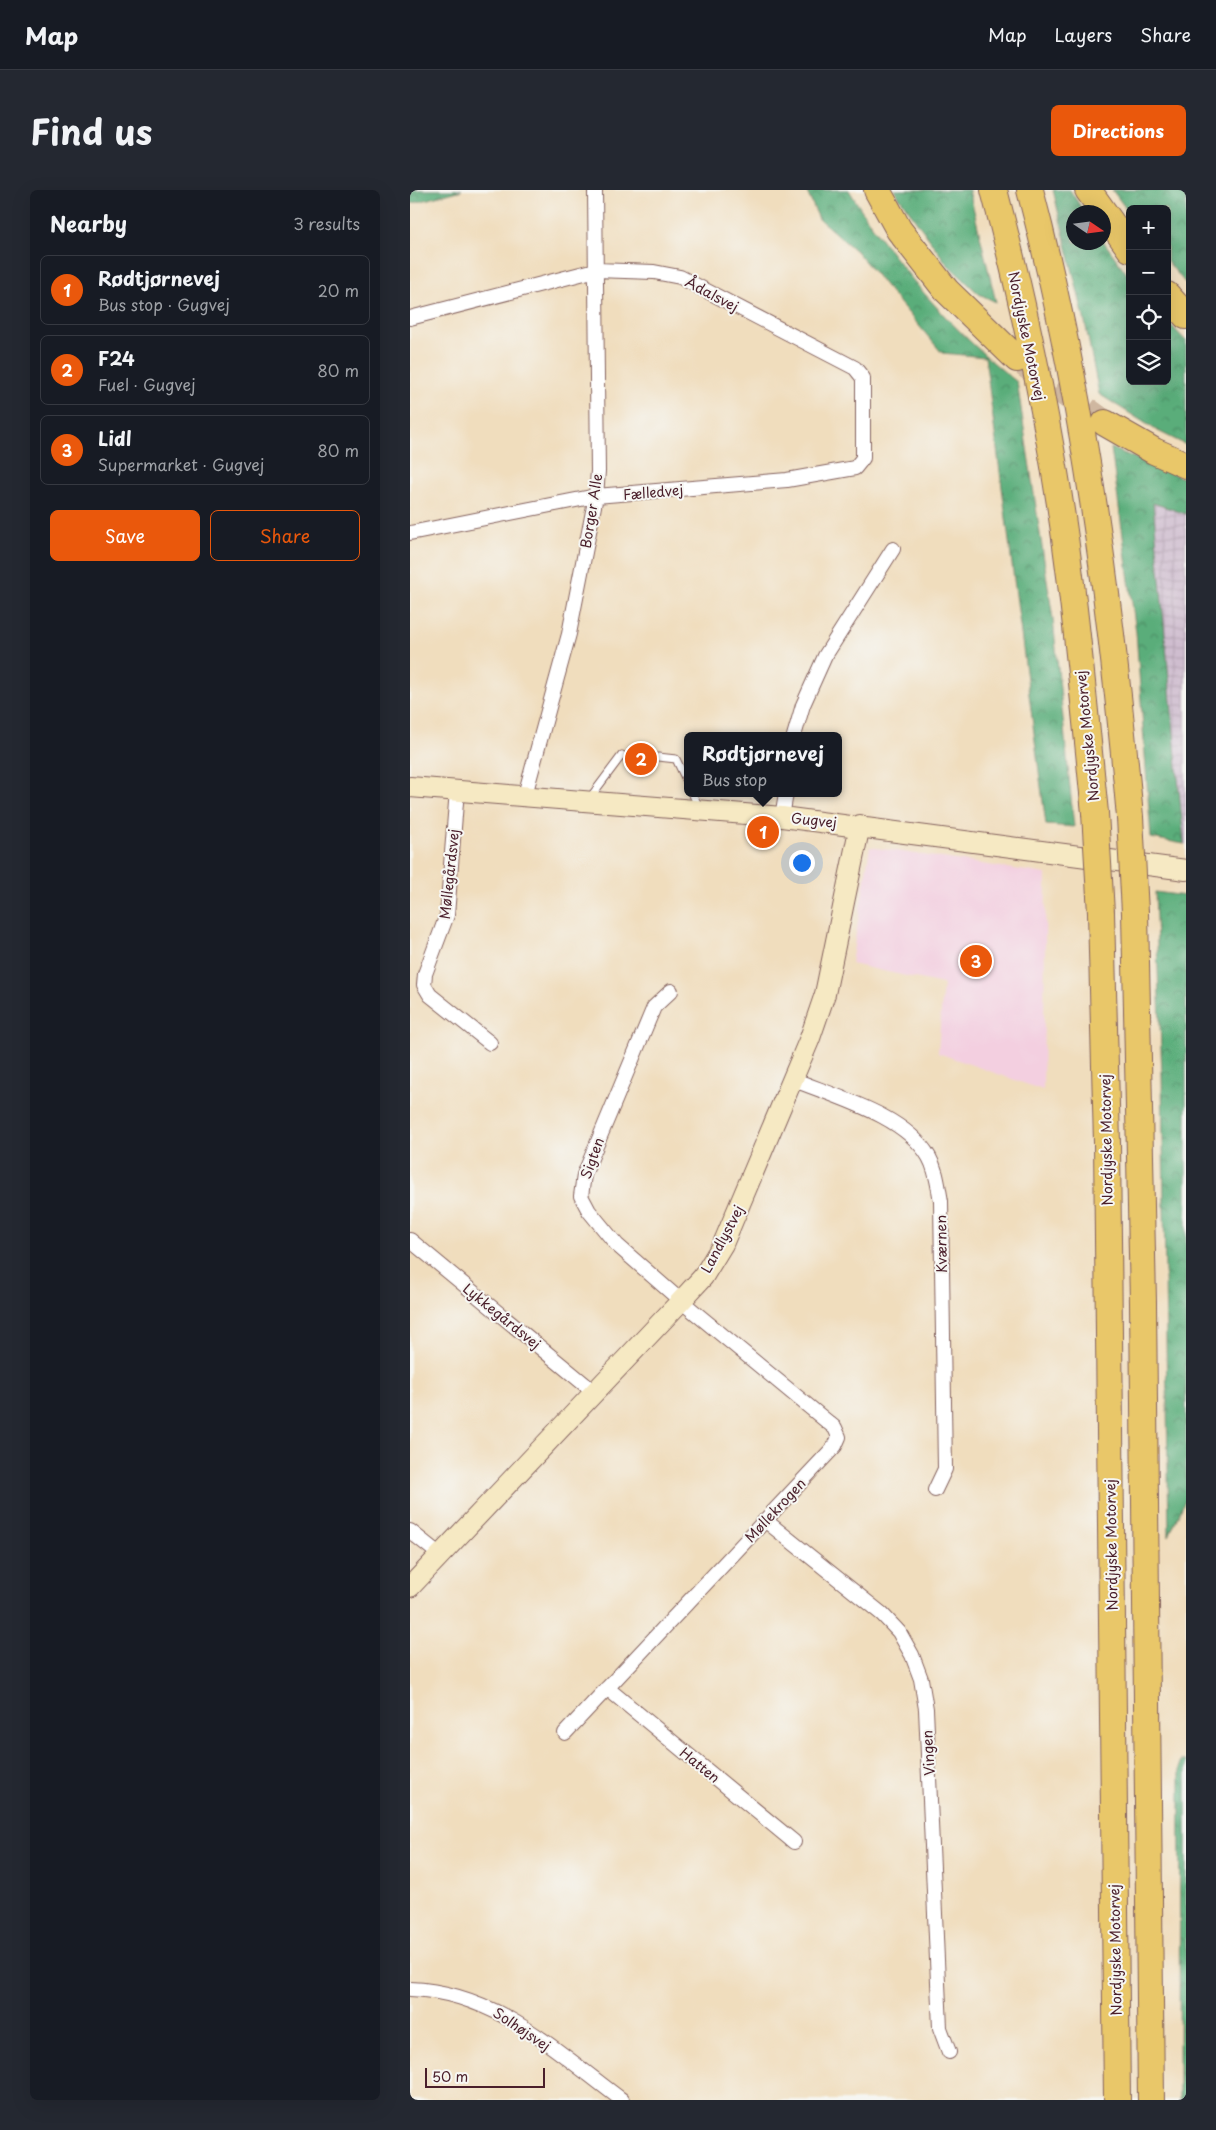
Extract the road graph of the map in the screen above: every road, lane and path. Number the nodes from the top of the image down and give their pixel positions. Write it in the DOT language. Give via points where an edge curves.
graph roads {
  1 [pos="595,190"];
  2 [pos="877,190"];
  3 [pos="994,190"];
  4 [pos="1030,190"];
  5 [pos="1088,190"];
  6 [pos="1126,243"];
  7 [pos="596,270"];
  8 [pos="1171,299"];
  9 [pos="1186,316"];
  10 [pos="410,318"];
  11 [pos="1017,359"];
  12 [pos="1105,423"];
  13 [pos="863,458"];
  14 [pos="1186,465"];
  15 [pos="596,496"];
  16 [pos="410,533"];
  17 [pos="893,549"];
  18 [pos="795,732"];
  19 [pos="622,755"];
  20 [pos="658,758"];
  21 [pos="684,776"];
  22 [pos="410,787"];
  23 [pos="457,790"];
  24 [pos="525,795"];
  25 [pos="785,797"];
  26 [pos="588,800"];
  27 [pos="696,801"];
  28 [pos="782,817"];
  29 [pos="860,825"];
  30 [pos="1186,870"];
  31 [pos="671,991"];
  32 [pos="490,1043"];
  33 [pos="792,1079"];
  34 [pos="410,1240"];
  35 [pos="680,1301"];
  36 [pos="594,1392"];
  37 [pos="935,1490"];
  38 [pos="766,1521"];
  39 [pos="410,1531"];
  40 [pos="440,1556"];
  41 [pos="410,1587"];
  42 [pos="607,1688"];
  43 [pos="565,1733"];
  44 [pos="794,1842"];
  45 [pos="410,1989"];
  46 [pos="949,2052"];
  47 [pos="622,2100"];
  48 [pos="1117,2100"];
  49 [pos="1152,2100"];
  1 -- 7 [label="street, Borger Alle"];
  2 -- 11 [label="highway" via="900,230 946,290"];
  3 -- 48 [label="highway, Nordjyske Motorvej, bridge" via="1029,340 1053,468 1070,574 1095,813 1107,1143"];
  4 -- 49 [label="highway, bridge" via="1086,449 1119,689 1130,817 1143,1283"];
  5 -- 6 [label="highway"];
  7 -- 10 [label="street, Ådalsvej"];
  7 -- 13 [label="street, Ådalsvej" via="654,272 680,277 855,368 863,378"];
  7 -- 15 [label="street, Borger Alle"];
  8 -- 9 [label="highway"];
  12 -- 14 [label="highway"];
  13 -- 15 [label="street, Fælledvej" via="854,468 788,480"];
  15 -- 16 [label="street, Fælledvej"];
  15 -- 24 [label="street, Borger Alle" via="569,634"];
  17 -- 18 [label="street" via="825,656 803,705"];
  19 -- 26 [label="lane"];
  20 -- 21 [label="lane" via="676,759"];
  22 -- 23 [label="street, Gugvej"];
  23 -- 24 [label="street, Gugvej"];
  23 -- 32 [label="street, Møllegårdsvej" via="447,915 424,985 430,995"];
  24 -- 26 [label="street, Gugvej"];
  25 -- 28 [label="street"];
  26 -- 27 [label="street, Gugvej"];
  27 -- 28 [label="street, Gugvej"];
  28 -- 29 [label="street, Gugvej"];
  29 -- 30 [label="street, Gugvej"];
  29 -- 33 [label="street, Landlystvej" via="825,994"];
  31 -- 35 [label="street, Sigten" via="654,1007 584,1175 581,1196 589,1212 618,1245"];
  33 -- 35 [label="street, Landlystvej" via="723,1244 703,1276"];
  33 -- 37 [label="street, Kværnen" via="896,1124 915,1138 937,1176 945,1469"];
  34 -- 36 [label="street, Lykkegårdsvej"];
  35 -- 36 [label="street, Landlystvej"];
  35 -- 38 [label="street, Møllekrogen" via="835,1428 839,1436 835,1446"];
  36 -- 40 [label="street, Landlystvej"];
  38 -- 42 [label="street, Møllekrogen"];
  38 -- 46 [label="street, Vingen" via="882,1614 899,1632 921,1679 926,1709 940,2028"];
  39 -- 40 [label="street"];
  40 -- 41 [label="street, Landlystvej"];
  42 -- 43 [label="street, Møllekrogen"];
  42 -- 44 [label="street, Hatten"];
  45 -- 47 [label="street, Solhøjsvej" via="457,1996 508,2017"];
}
